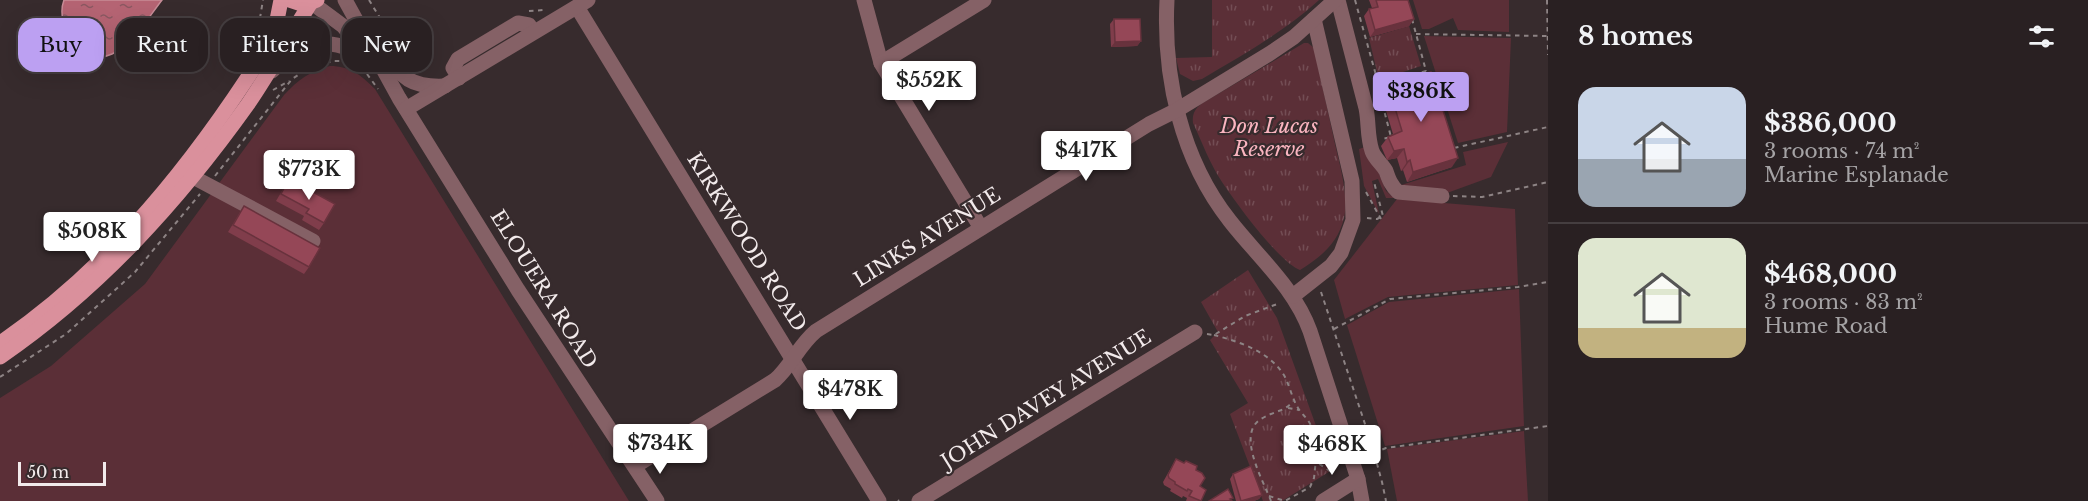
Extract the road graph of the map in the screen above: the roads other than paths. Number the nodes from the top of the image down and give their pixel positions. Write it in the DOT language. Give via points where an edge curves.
graph roads {
  1 [pos="281,0"];
  2 [pos="289,0"];
  3 [pos="864,0"];
  4 [pos="984,0"];
  5 [pos="1167,0"];
  6 [pos="1336,0"];
  7 [pos="313,2"];
  8 [pos="582,3"];
  9 [pos="349,6"];
  10 [pos="1314,19"];
  11 [pos="342,25"];
  12 [pos="342,47"];
  13 [pos="881,63"];
  14 [pos="377,72"];
  15 [pos="266,77"];
  16 [pos="445,86"];
  17 [pos="403,104"];
  18 [pos="1176,110"];
  19 [pos="193,177"];
  20 [pos="1442,196"];
  21 [pos="981,228"];
  22 [pos="313,241"];
  23 [pos="1293,296"];
  24 [pos="1195,332"];
  25 [pos="0,343"];
  26 [pos="0,357"];
  27 [pos="793,358"];
  28 [pos="635,466"];
  29 [pos="1358,479"];
  30 [pos="657,501"];
  31 [pos="879,501"];
  32 [pos="919,501"];
  33 [pos="1323,501"];
  34 [pos="1362,501"];
  1 -- 25 [label="main road" via="268,46 179,173 131,231 70,288"];
  2 -- 7 [label="main road" via="300,4"];
  3 -- 13 [label="street"];
  4 -- 13 [label="street"];
  5 -- 18 [label="street" via="1166,51"];
  6 -- 10 [label="street, LINKS AVENUE"];
  6 -- 20 [label="street" via="1368,116 1373,155 1398,192"];
  7 -- 11 [label="street, ELOUERA ROAD"];
  7 -- 15 [label="main road"];
  8 -- 16 [label="street"];
  8 -- 27 [label="street, KIRKWOOD ROAD"];
  9 -- 16 [label="street" via="400,74 412,83"];
  9 -- 17 [label="street, ELOUERA ROAD"];
  10 -- 18 [label="street, LINKS AVENUE" via="1269,54"];
  10 -- 23 [label="street" via="1352,181 1353,220 1341,253 1331,266"];
  12 -- 15 [label="street" via="324,44 300,49"];
  13 -- 21 [label="street"];
  14 -- 17 [label="street, ELOUERA ROAD"];
  15 -- 19 [label="main road"];
  16 -- 17 [label="street"];
  17 -- 28 [label="street, ELOUERA ROAD" via="518,290"];
  18 -- 21 [label="street, LINKS AVENUE"];
  18 -- 23 [label="street" via="1194,157 1228,219"];
  19 -- 22 [label="street"];
  19 -- 26 [label="main road" via="109,270"];
  21 -- 27 [label="street, LINKS AVENUE" via="816,331"];
  23 -- 29 [label="street" via="1310,331"];
  24 -- 32 [label="street, JOHN DAVEY AVENUE"];
  27 -- 28 [label="street, LINKS AVENUE" via="774,380"];
  27 -- 31 [label="street, KIRKWOOD ROAD"];
  28 -- 30 [label="street, ELOUERA ROAD"];
  29 -- 33 [label="street"];
  29 -- 34 [label="street"];
}
